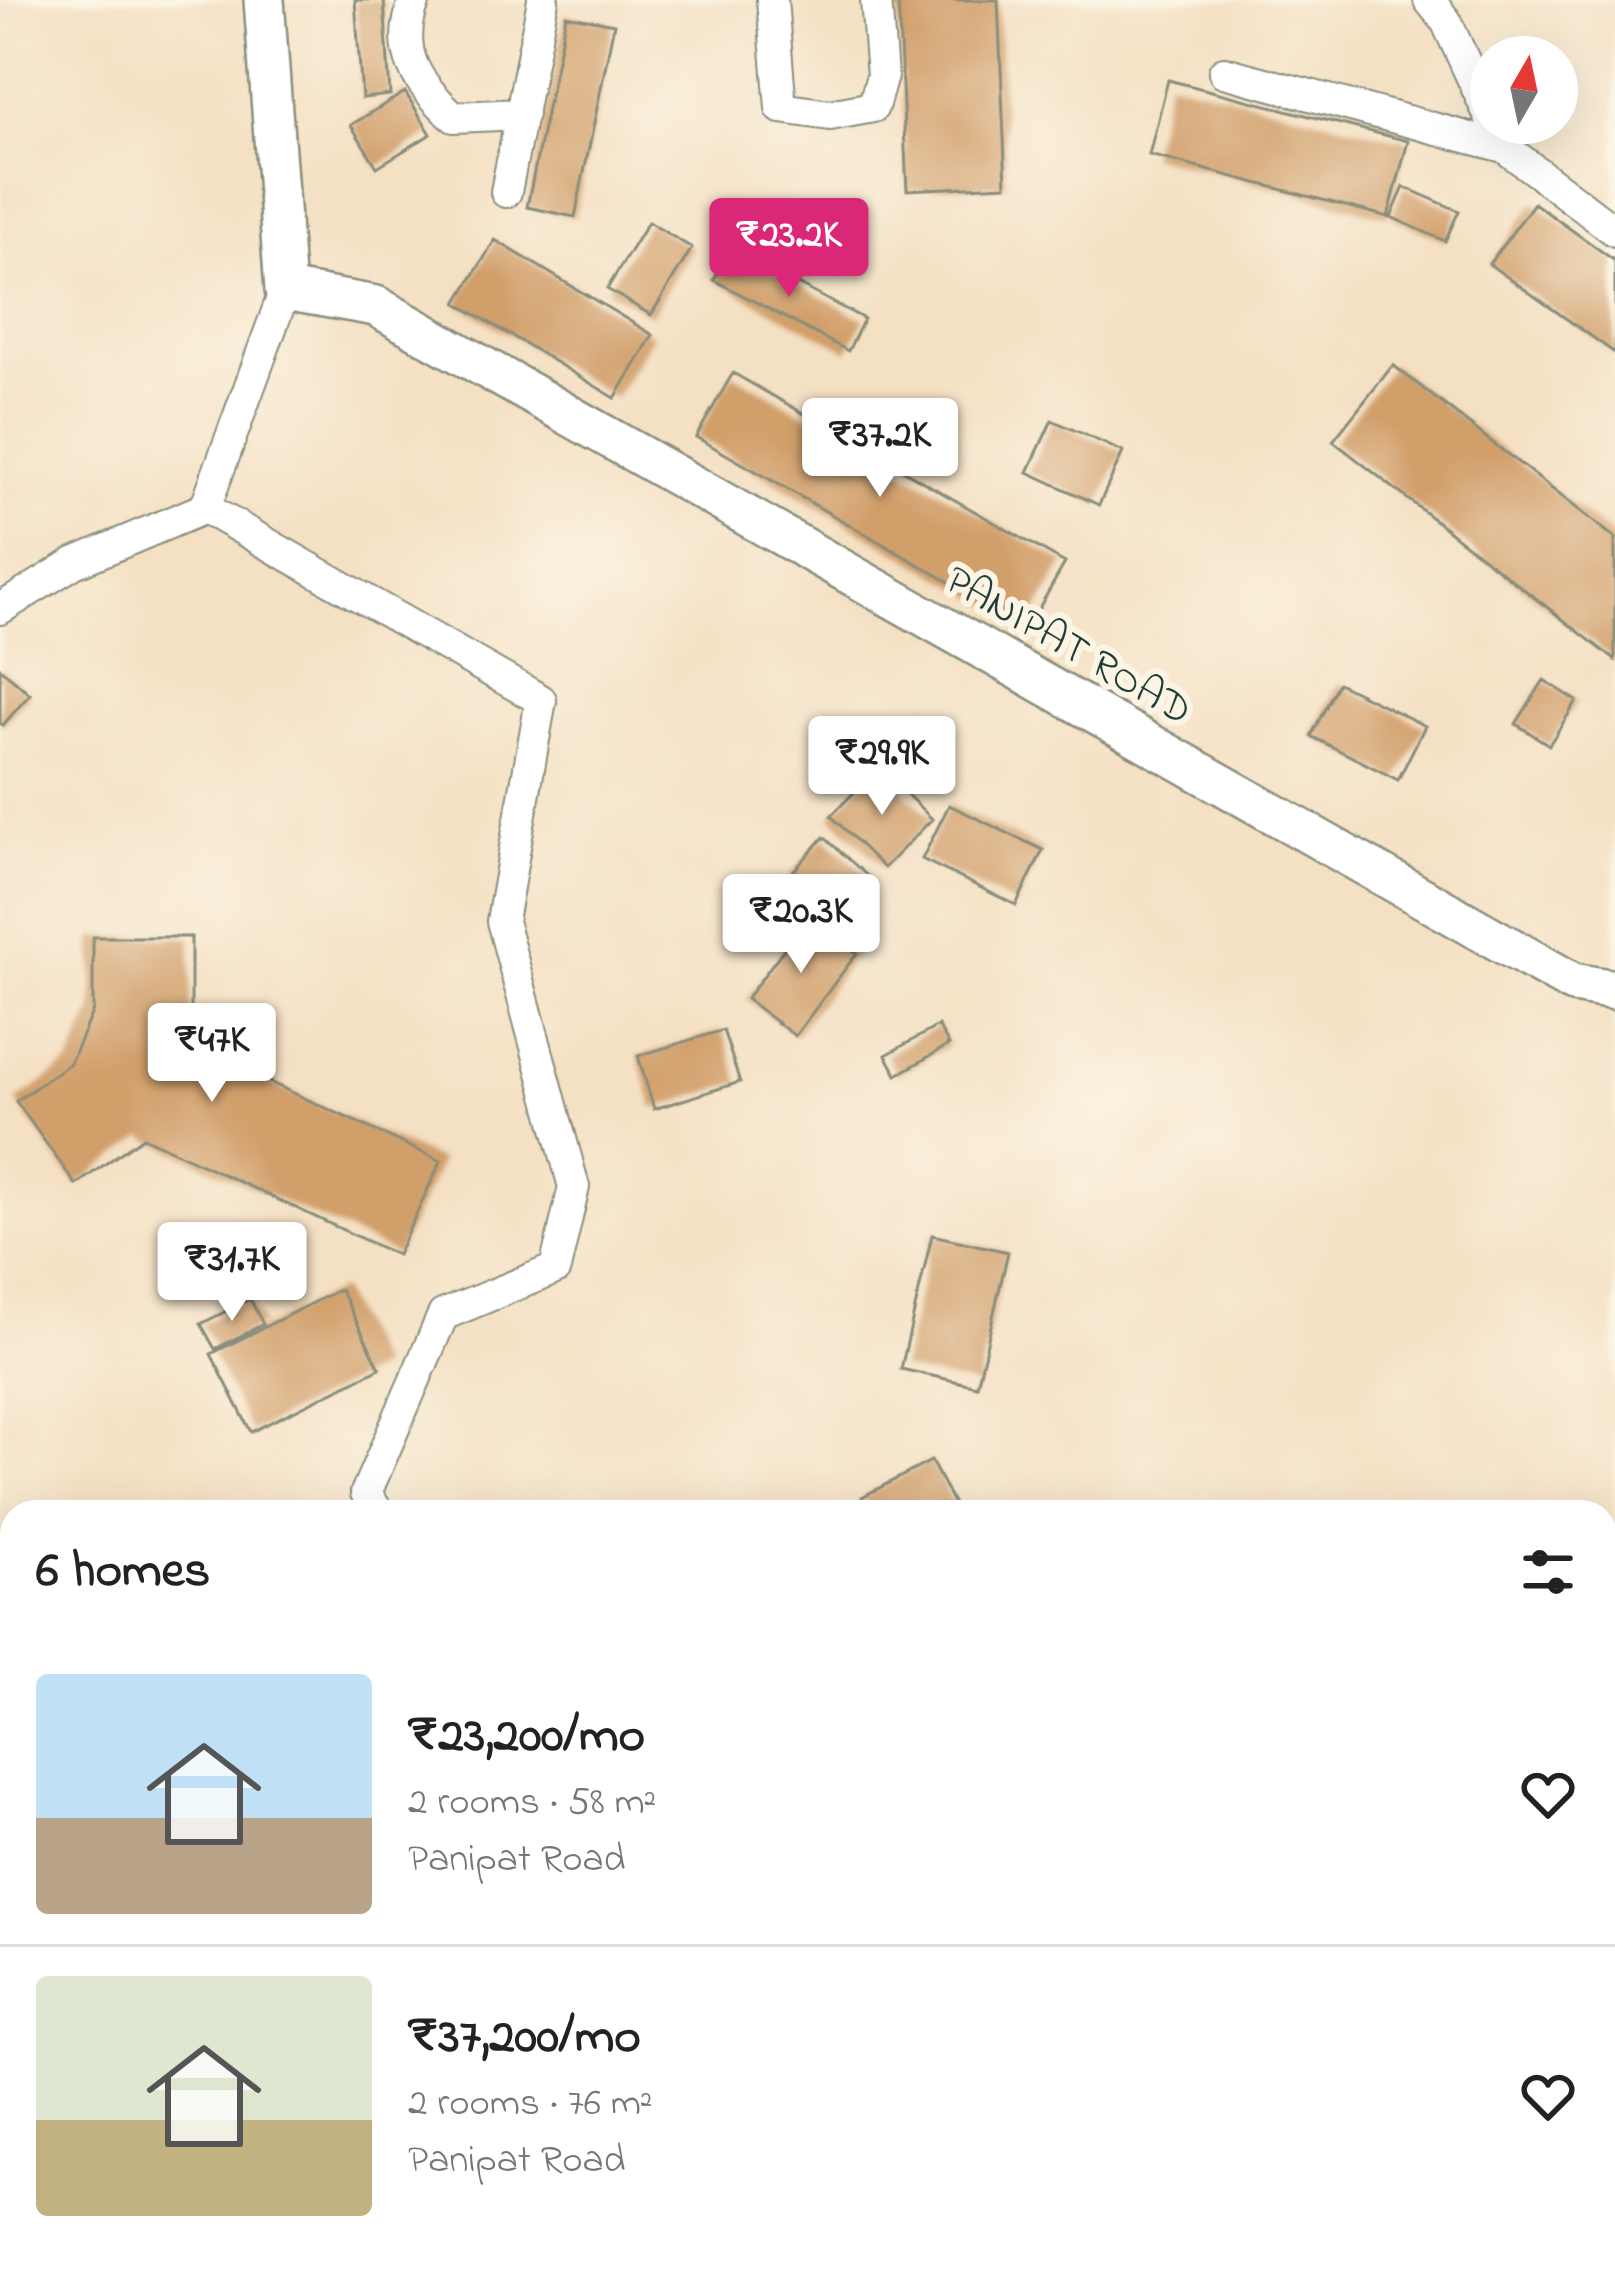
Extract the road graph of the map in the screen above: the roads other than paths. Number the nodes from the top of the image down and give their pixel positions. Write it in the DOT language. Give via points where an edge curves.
graph roads {
  1 [pos="264,0"];
  2 [pos="415,0"];
  3 [pos="543,0"];
  4 [pos="772,0"];
  5 [pos="875,0"];
  6 [pos="1429,0"];
  7 [pos="1224,72"];
  8 [pos="1470,73"];
  9 [pos="522,114"];
  10 [pos="1470,124"];
  11 [pos="1512,144"];
  12 [pos="506,192"];
  13 [pos="1615,231"];
  14 [pos="285,290"];
  15 [pos="205,508"];
  16 [pos="0,609"];
  17 [pos="1615,990"];
  18 [pos="370,1500"];
  1 -- 14 [label="street"];
  2 -- 9 [label="street" via="406,21 414,81 454,117"];
  3 -- 9 [label="street"];
  4 -- 5 [label="street" via="781,108 830,115 873,107 882,76"];
  6 -- 8 [label="street"];
  7 -- 10 [label="street"];
  9 -- 12 [label="street"];
  11 -- 13 [label="street"];
  14 -- 15 [label="street"];
  14 -- 17 [label="street, PANIPAT ROAD" via="376,305 1573,983"];
  15 -- 16 [label="street" via="74,563"];
  15 -- 18 [label="street" via="541,700 502,921 574,1187 555,1270 443,1315 366,1493"];
}
